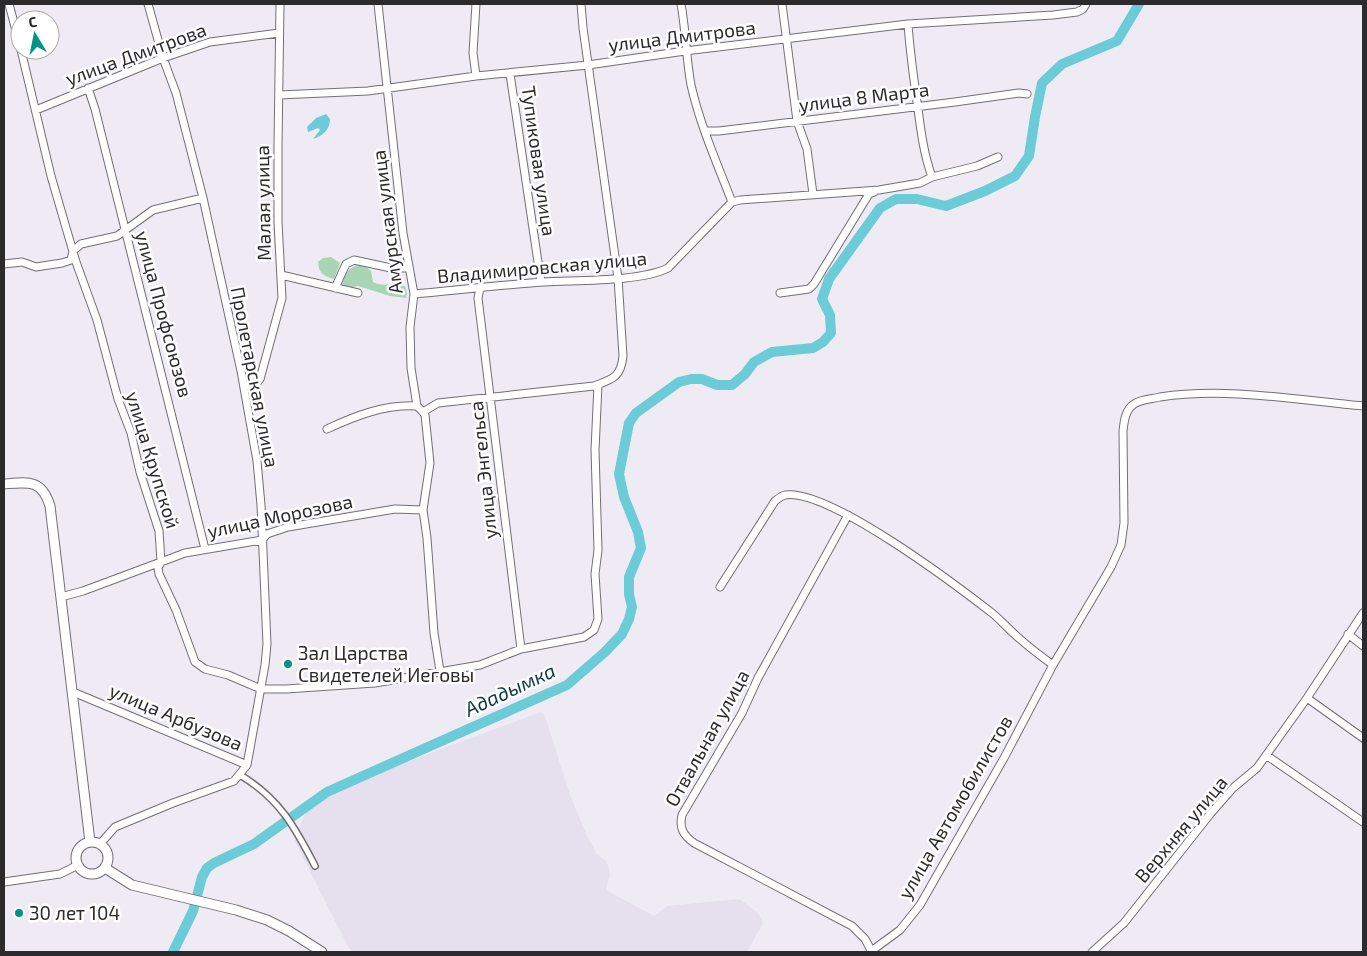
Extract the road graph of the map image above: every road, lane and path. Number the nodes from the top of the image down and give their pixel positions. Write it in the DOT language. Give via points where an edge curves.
graph roads {
  1 [pos="148,4"];
  2 [pos="280,4"];
  3 [pos="378,4"];
  4 [pos="476,4"];
  5 [pos="581,4"];
  6 [pos="681,4"];
  7 [pos="782,4"];
  8 [pos="1086,4"];
  9 [pos="908,24"];
  10 [pos="279,32"];
  11 [pos="785,39"];
  12 [pos="685,51"];
  13 [pos="163,58"];
  14 [pos="24,60"];
  15 [pos="588,65"];
  16 [pos="510,74"];
  17 [pos="476,76"];
  18 [pos="88,88"];
  19 [pos="388,88"];
  20 [pos="1027,94"];
  21 [pos="279,95"];
  22 [pos="918,107"];
  23 [pos="36,110"];
  24 [pos="797,121"];
  25 [pos="705,131"];
  26 [pos="998,157"];
  27 [pos="932,177"];
  28 [pos="879,190"];
  29 [pos="813,194"];
  30 [pos="203,198"];
  31 [pos="732,202"];
  32 [pos="125,229"];
  33 [pos="74,251"];
  34 [pos="4,264"];
  35 [pos="409,268"];
  36 [pos="281,275"];
  37 [pos="618,278"];
  38 [pos="541,282"];
  39 [pos="335,288"];
  40 [pos="480,288"];
  41 [pos="358,293"];
  42 [pos="780,293"];
  43 [pos="414,294"];
  44 [pos="598,385"];
  45 [pos="244,387"];
  46 [pos="492,397"];
  47 [pos="417,406"];
  48 [pos="1363,406"];
  49 [pos="424,412"];
  50 [pos="327,429"];
  51 [pos="4,484"];
  52 [pos="423,510"];
  53 [pos="848,515"];
  54 [pos="262,540"];
  55 [pos="206,549"];
  56 [pos="161,562"];
  57 [pos="720,587"];
  58 [pos="61,597"];
  59 [pos="1363,613"];
  60 [pos="1348,634"];
  61 [pos="1363,646"];
  62 [pos="521,649"];
  63 [pos="1052,665"];
  64 [pos="440,671"];
  65 [pos="261,689"];
  66 [pos="73,692"];
  67 [pos="1307,698"];
  68 [pos="1363,738"];
  69 [pos="1266,755"];
  70 [pos="247,764"];
  71 [pos="240,775"];
  72 [pos="1363,822"];
  73 [pos="90,842"];
  74 [pos="100,844"];
  75 [pos="78,865"];
  76 [pos="315,866"];
  77 [pos="105,868"];
  78 [pos="4,882"];
  79 [pos="871,951"];
  80 [pos="322,952"];
  81 [pos="1092,952"];
  1 -- 13 [label="street, Пролетарская улица"];
  2 -- 10 [label="street, Малая улица"];
  3 -- 19 [label="street, Амурская улица"];
  4 -- 17 [label="street" via="473,53"];
  5 -- 15 [label="street"];
  6 -- 12 [label="street"];
  7 -- 11 [label="street"];
  8 -- 9 [label="street, улица Дмитрова" via="1077,12 1061,14"];
  9 -- 11 [label="street, улица Дмитрова"];
  9 -- 22 [label="street"];
  10 -- 13 [label="street, улица Дмитрова" via="210,42"];
  10 -- 21 [label="street, Малая улица"];
  11 -- 12 [label="street, улица Дмитрова"];
  11 -- 24 [label="street"];
  12 -- 15 [label="street, улица Дмитрова"];
  12 -- 25 [label="street"];
  13 -- 18 [label="street, улица Дмитрова"];
  13 -- 30 [label="street, Пролетарская улица" via="176,93"];
  14 -- 23 [label="street, улица Крупской"];
  15 -- 16 [label="street, улица Дмитрова"];
  15 -- 37 [label="street"];
  16 -- 17 [label="street, улица Дмитрова"];
  16 -- 38 [label="street, Тупиковая улица"];
  17 -- 19 [label="street, улица Дмитрова"];
  18 -- 23 [label="street, улица Дмитрова"];
  18 -- 32 [label="street, улица Профсоюзов" via="96,108"];
  19 -- 21 [label="street, улица Дмитрова"];
  19 -- 35 [label="street, Амурская улица"];
  20 -- 22 [label="street, улица 8 Марта"];
  21 -- 36 [label="street, Малая улица"];
  22 -- 24 [label="street, улица 8 Марта"];
  22 -- 27 [label="street"];
  23 -- 33 [label="street, улица Крупской" via="51,176"];
  24 -- 25 [label="street, улица 8 Марта"];
  24 -- 29 [label="street" via="807,149"];
  25 -- 31 [label="street"];
  26 -- 27 [label="street" via="977,166"];
  27 -- 28 [label="street"];
  28 -- 29 [label="street"];
  28 -- 42 [label="street" via="868,194 814,284 809,289"];
  29 -- 31 [label="street"];
  30 -- 32 [label="street" via="153,210"];
  30 -- 45 [label="street, Пролетарская улица"];
  31 -- 37 [label="street, Владимировская улица" via="668,268 657,273"];
  32 -- 33 [label="street" via="117,236 81,244"];
  32 -- 55 [label="street, улица Профсоюзов"];
  33 -- 34 [label="street" via="71,260 62,263 36,267 22,262"];
  33 -- 56 [label="street, улица Крупской" via="160,531"];
  35 -- 39 [label="street, Владимировская улица" via="391,268 354,260 346,264"];
  35 -- 43 [label="street, Амурская улица"];
  36 -- 39 [label="street"];
  36 -- 45 [label="street, Малая улица" via="282,298 263,373 256,384"];
  37 -- 38 [label="street, Владимировская улица"];
  37 -- 44 [label="street" via="622,368 611,380"];
  38 -- 40 [label="street, Владимировская улица"];
  39 -- 41 [label="street"];
  40 -- 43 [label="street, Владимировская улица"];
  40 -- 46 [label="street, улица Энгельса" via="478,298"];
  43 -- 47 [label="street, Амурская улица" via="410,327 411,368"];
  44 -- 46 [label="street"];
  44 -- 62 [label="street, улица Крупской" via="595,450 598,619 594,630 584,637"];
  45 -- 54 [label="street, Пролетарская улица" via="256,461"];
  46 -- 49 [label="street" via="438,403"];
  46 -- 62 [label="street, улица Энгельса"];
  47 -- 49 [label="street"];
  47 -- 50 [label="street" via="370,412"];
  48 -- 63 [label="street, улица Автомобилистов" via="1224,394 1176,395 1134,404 1128,410 1123,432 1124,523 1121,545"];
  49 -- 52 [label="street" via="430,463"];
  51 -- 58 [label="street" via="25,482 38,485 46,494"];
  52 -- 54 [label="street, улица Морозова" via="394,509 288,527 267,534"];
  52 -- 64 [label="street"];
  53 -- 57 [label="street" via="824,503 782,495"];
  53 -- 63 [label="street" via="960,588"];
  53 -- 79 [label="street, Отвальная улица" via="742,713 682,814 680,825 686,837 694,843 852,926 866,939"];
  54 -- 55 [label="street, улица Морозова"];
  54 -- 65 [label="street, Пролетарская улица" via="267,644"];
  55 -- 56 [label="street, улица Морозова" via="185,552"];
  56 -- 58 [label="street, улица Морозова"];
  56 -- 65 [label="street, улица Крупской" via="159,574 195,662 205,670 228,674"];
  58 -- 66 [label="street"];
  59 -- 60 [label="street, Верхняя улица"];
  60 -- 61 [label="street"];
  60 -- 67 [label="street, Верхняя улица"];
  62 -- 64 [label="street, улица Крупской" via="480,665"];
  63 -- 79 [label="street, улица Автомобилистов" via="1004,758 920,905 900,930"];
  64 -- 65 [label="street, улица Крупской" via="375,683"];
  65 -- 70 [label="street, Пролетарская улица"];
  66 -- 70 [label="street, улица Арбузова"];
  66 -- 73 [label="street"];
  67 -- 68 [label="street"];
  67 -- 69 [label="street, Верхняя улица"];
  69 -- 72 [label="street"];
  69 -- 81 [label="street, Верхняя улица" via="1211,813 1124,923"];
  70 -- 71 [label="street, улица Арбузова"];
  71 -- 74 [label="street, улица Арбузова" via="234,781 115,827"];
  71 -- 76 [label="street" via="276,803"];
  73 -- 74 [label="street"];
  73 -- 75 [label="street" via="78,850"];
  74 -- 77 [label="street" via="108,854"];
  75 -- 77 [label="street" via="91,874"];
  75 -- 78 [label="street" via="60,874"];
  77 -- 80 [label="street" via="132,885 267,920"];
}
